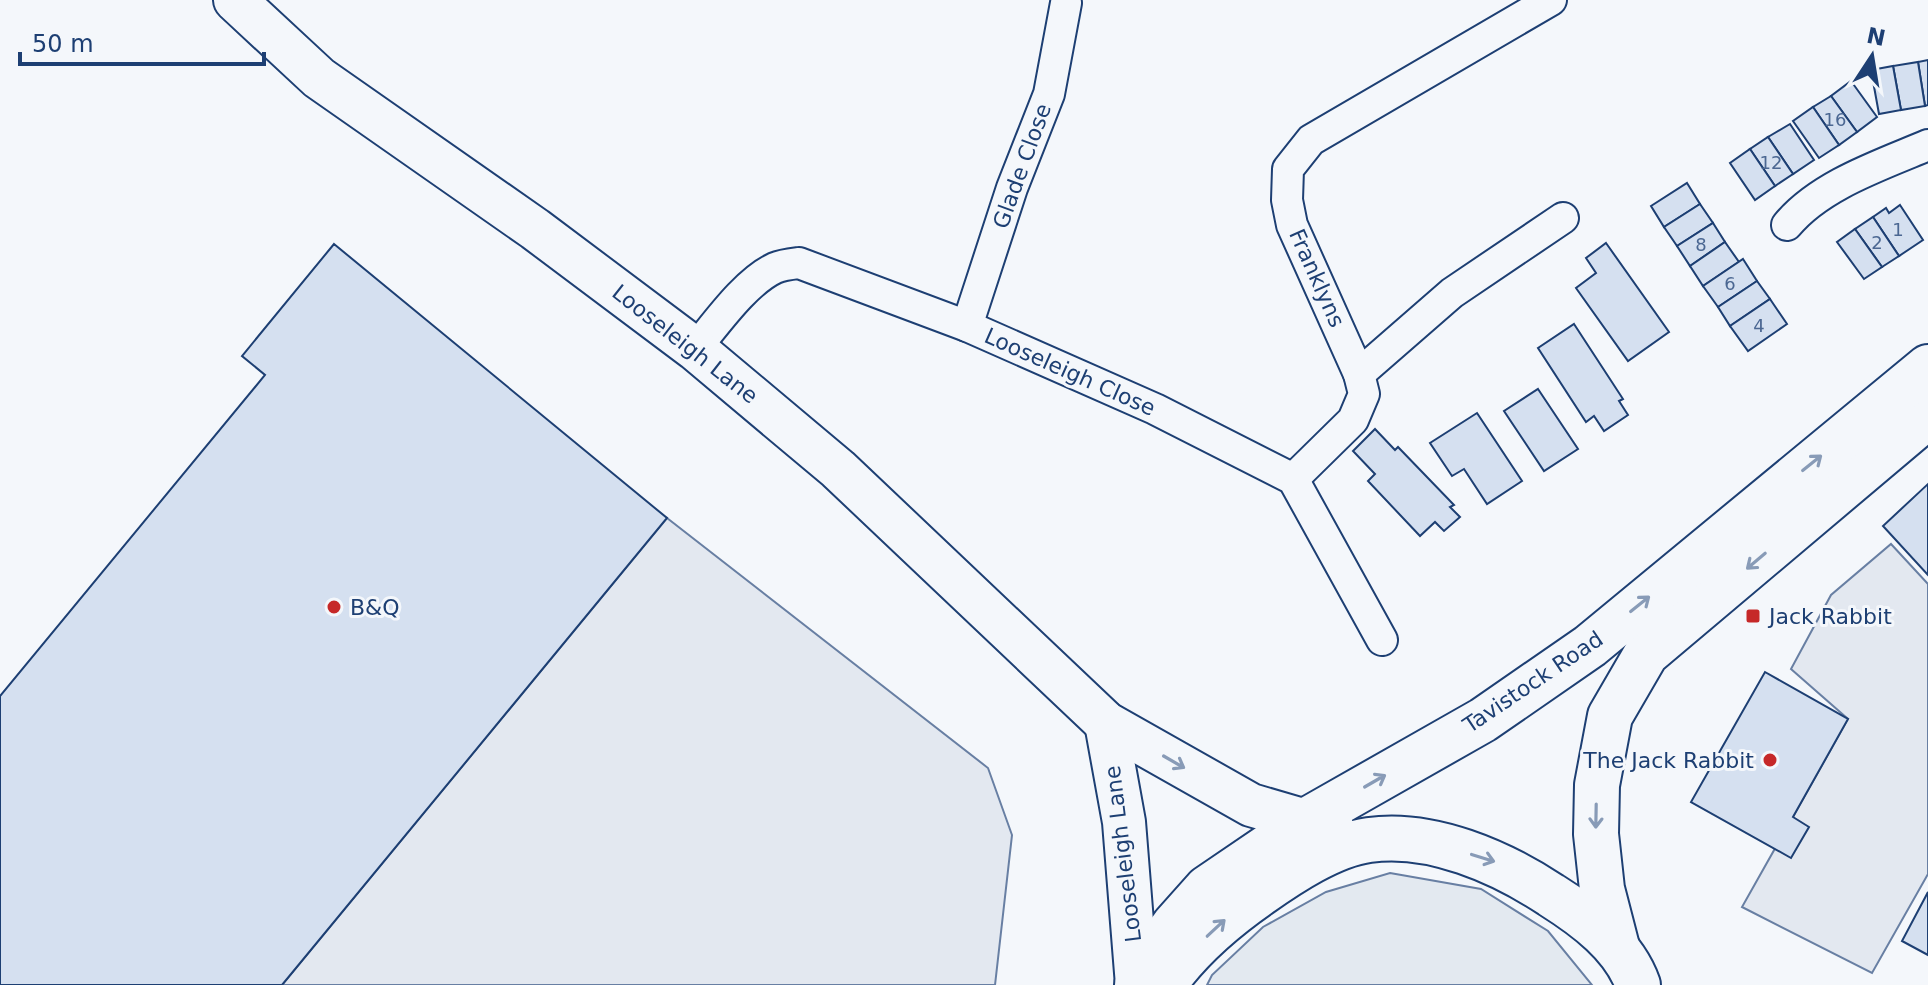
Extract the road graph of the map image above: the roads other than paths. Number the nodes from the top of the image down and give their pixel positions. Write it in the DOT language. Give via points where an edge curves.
graph roads {
  1 [pos="235,0"];
  2 [pos="1551,0"];
  3 [pos="1068,1"];
  4 [pos="1928,145"];
  5 [pos="1563,218"];
  6 [pos="1787,225"];
  7 [pos="967,326"];
  8 [pos="695,349"];
  9 [pos="1928,367"];
  10 [pos="1359,374"];
  11 [pos="1928,416"];
  12 [pos="1293,479"];
  13 [pos="1382,640"];
  14 [pos="1106,723"];
  15 [pos="1307,820"];
  16 [pos="1368,840"];
  17 [pos="1629,968"];
  18 [pos="1137,985"];
  19 [pos="1164,985"];
  1 -- 8 [label="street, Looseleigh Lane" via="319,78"];
  2 -- 10 [label="street, Franklyns" via="1311,140 1288,169 1292,225"];
  3 -- 7 [label="street, Glade Close" via="1049,94"];
  4 -- 6 [label="street" via="1858,174 1798,212"];
  5 -- 10 [label="street" via="1452,293"];
  7 -- 8 [label="street, Looseleigh Close" via="799,263 760,277"];
  7 -- 12 [label="street, Looseleigh Close" via="1155,409"];
  8 -- 14 [label="street, Looseleigh Lane" via="838,469"];
  15 -- 9 [label="highway, Tavistock Road, one-way" via="1483,720 1590,646"];
  10 -- 12 [label="street, Franklyns" via="1364,394 1353,420"];
  11 -- 17 [label="highway, one-way" via="1646,654 1610,716 1597,785 1596,834 1602,889"];
  12 -- 13 [label="street"];
  14 -- 15 [label="street, Looseleigh Lane, one-way" via="1251,805"];
  14 -- 18 [label="street, Looseleigh Lane" via="1124,822"];
  15 -- 16 [label="street, Looseleigh Lane"];
  15 -- 18 [label="highway, Tavistock Road" via="1207,888 1156,949"];
  16 -- 17 [label="highway, one-way" via="1407,840 1497,863 1569,906"];
  19 -- 16 [label="highway, one-way" via="1230,915 1312,860"];
}
